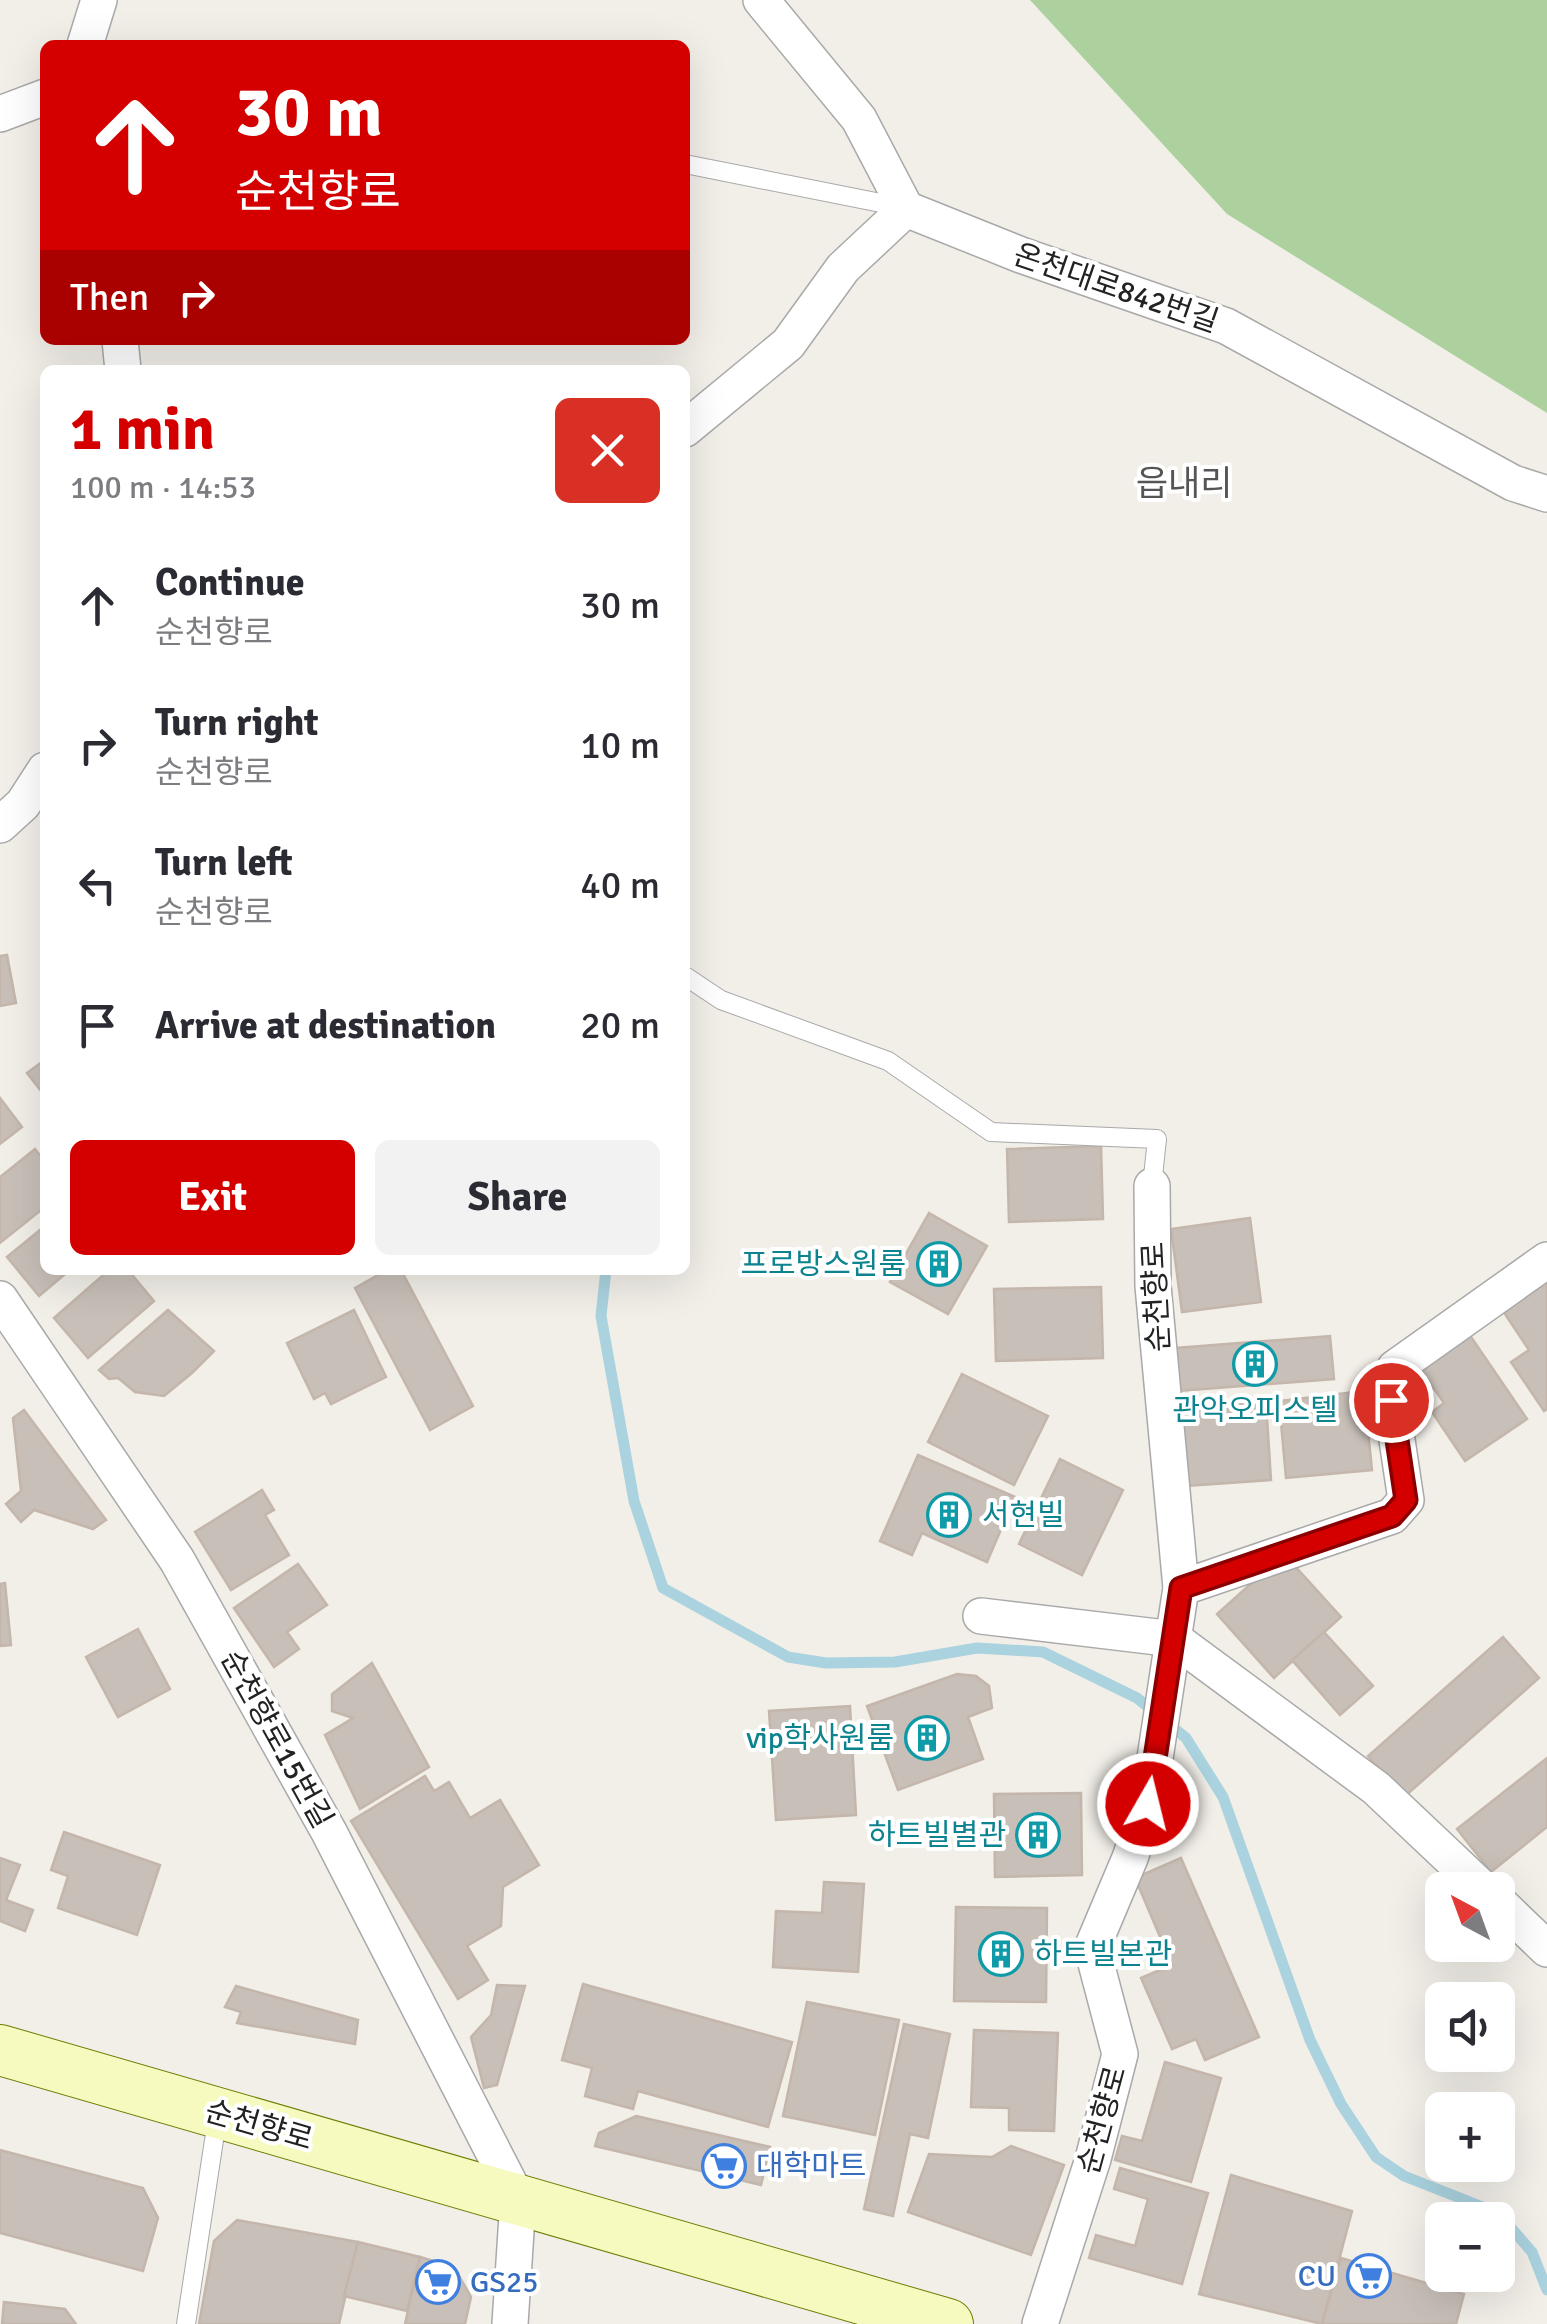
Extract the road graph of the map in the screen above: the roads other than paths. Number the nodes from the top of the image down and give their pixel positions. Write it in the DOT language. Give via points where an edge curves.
graph roads {
  1 [pos="99,0"];
  2 [pos="761,0"];
  3 [pos="87,40"];
  4 [pos="40,99"];
  5 [pos="0,114"];
  6 [pos="690,165"];
  7 [pos="906,208"];
  8 [pos="690,425"];
  9 [pos="1547,494"];
  10 [pos="40,778"];
  11 [pos="0,825"];
  12 [pos="690,979"];
  13 [pos="1152,1186"];
  14 [pos="1547,1260"];
  15 [pos="0,1299"];
  16 [pos="1181,1588"];
  17 [pos="981,1616"];
  18 [pos="1174,1638"];
  19 [pos="1465,1872"];
  20 [pos="1515,1918"];
  21 [pos="1547,1949"];
  22 [pos="0,2050"];
  23 [pos="218,2114"];
  24 [pos="518,2200"];
  25 [pos="186,2324"];
  26 [pos="510,2324"];
  27 [pos="948,2324"];
  28 [pos="1040,2324"];
  1 -- 3 [label="street"];
  2 -- 7 [label="street" via="859,119"];
  4 -- 5 [label="street"];
  6 -- 7 [label="lane"];
  7 -- 8 [label="street" via="842,268 788,344"];
  7 -- 9 [label="street, 온천대로842번길" via="1226,326 1513,482"];
  10 -- 11 [label="street"];
  12 -- 13 [label="lane" via="721,1000 888,1061 991,1132 1157,1139"];
  13 -- 16 [label="street, 순천향로" via="1153,1286"];
  14 -- 16 [label="street" via="1395,1368 1391,1400 1406,1500 1392,1516"];
  15 -- 24 [label="street, 순천향로15번길" via="177,1560 329,1832"];
  16 -- 18 [label="street, 순천향로"];
  17 -- 18 [label="street"];
  18 -- 19 [label="street" via="1376,1788"];
  18 -- 28 [label="street, 순천향로" via="1148,1804 1092,1948 1120,2054"];
  20 -- 21 [label="street"];
  22 -- 23 [label="main road, 순천향로"];
  23 -- 24 [label="main road, 순천향로"];
  23 -- 25 [label="lane"];
  24 -- 26 [label="street"];
  24 -- 27 [label="main road, 순천향로"];
}
